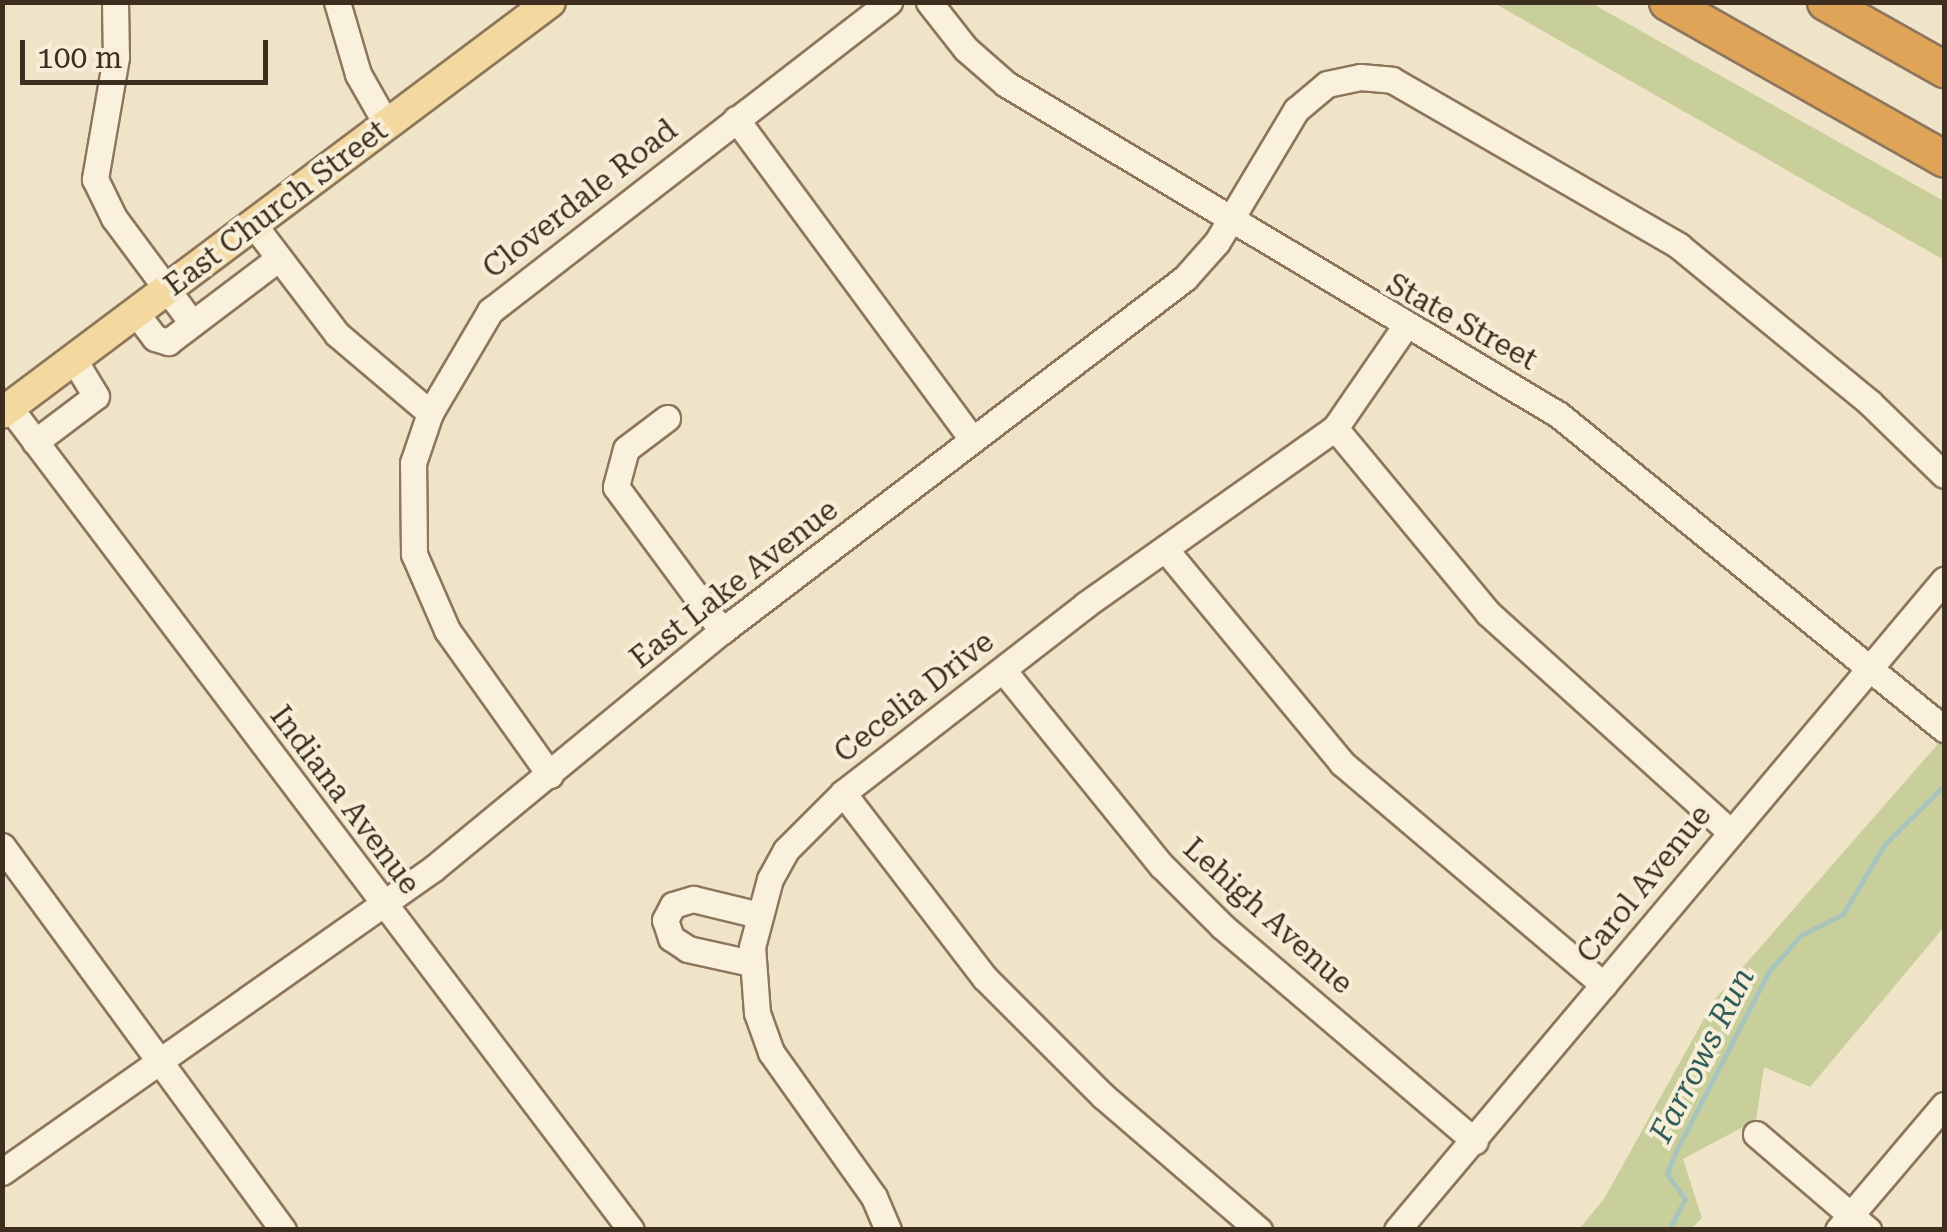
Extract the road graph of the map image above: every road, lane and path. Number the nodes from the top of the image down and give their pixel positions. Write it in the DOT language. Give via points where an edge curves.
graph roads {
  1 [pos="115,2"];
  2 [pos="337,2"];
  3 [pos="550,2"];
  4 [pos="889,2"];
  5 [pos="929,2"];
  6 [pos="1666,2"];
  7 [pos="1825,2"];
  8 [pos="1944,69"];
  9 [pos="736,120"];
  10 [pos="387,126"];
  11 [pos="1944,158"];
  12 [pos="1229,222"];
  13 [pos="254,225"];
  14 [pos="212,257"];
  15 [pos="279,258"];
  16 [pos="167,290"];
  17 [pos="236,290"];
  18 [pos="136,313"];
  19 [pos="192,324"];
  20 [pos="1404,328"];
  21 [pos="74,360"];
  22 [pos="6,410"];
  23 [pos="430,413"];
  24 [pos="667,418"];
  25 [pos="1336,428"];
  26 [pos="972,440"];
  27 [pos="36,442"];
  28 [pos="1944,474"];
  29 [pos="1165,549"];
  30 [pos="1944,580"];
  31 [pos="722,631"];
  32 [pos="1871,666"];
  33 [pos="1003,670"];
  34 [pos="1944,729"];
  35 [pos="550,776"];
  36 [pos="843,793"];
  37 [pos="1728,830"];
  38 [pos="2,846"];
  39 [pos="382,904"];
  40 [pos="759,914"];
  41 [pos="750,963"];
  42 [pos="1604,985"];
  43 [pos="163,1060"];
  44 [pos="1944,1105"];
  45 [pos="1756,1134"];
  46 [pos="1475,1141"];
  47 [pos="2,1172"];
  48 [pos="1852,1225"];
  49 [pos="284,1230"];
  50 [pos="631,1230"];
  51 [pos="888,1230"];
  52 [pos="1258,1230"];
  53 [pos="1396,1230"];
  1 -- 16 [label="street" via="116,57 95,179 114,218"];
  2 -- 10 [label="street" via="358,74"];
  3 -- 10 [label="main road, East Church Street"];
  4 -- 9 [label="street, Cloverdale Road"];
  5 -- 12 [label="street, State Street" via="966,49 1006,84"];
  6 -- 11 [label="highway"];
  7 -- 8 [label="highway"];
  9 -- 23 [label="street, Cloverdale Road" via="490,311"];
  9 -- 26 [label="street"];
  10 -- 13 [label="main road, East Church Street"];
  12 -- 20 [label="street, State Street"];
  12 -- 26 [label="street, East Lake Avenue" via="1185,278"];
  12 -- 28 [label="street, East Lake Avenue" via="1296,110 1327,84 1392,80 1679,246 1870,403"];
  13 -- 14 [label="main road, East Church Street"];
  13 -- 15 [label="street"];
  14 -- 16 [label="main road, East Church Street"];
  14 -- 17 [label="street"];
  15 -- 17 [label="street"];
  15 -- 23 [label="street" via="337,334"];
  16 -- 18 [label="main road, East Church Street"];
  16 -- 19 [label="street"];
  17 -- 19 [label="street"];
  18 -- 19 [label="street" via="155,338 168,342"];
  18 -- 21 [label="main road, East Church Street"];
  20 -- 25 [label="street, Cecelia Drive"];
  20 -- 32 [label="street, State Street" via="1472,360 1559,415"];
  21 -- 22 [label="main road, East Church Street"];
  21 -- 27 [label="street" via="96,396"];
  22 -- 27 [label="street, Indiana Avenue"];
  23 -- 35 [label="street, Cloverdale Road" via="413,463 414,554 447,630"];
  24 -- 31 [label="street" via="626,449 616,487"];
  25 -- 29 [label="street, Cecelia Drive"];
  25 -- 37 [label="street" via="1488,613"];
  26 -- 31 [label="street, East Lake Avenue"];
  27 -- 39 [label="street, Indiana Avenue"];
  29 -- 33 [label="street, Cecelia Drive"];
  29 -- 42 [label="street" via="1342,764"];
  30 -- 32 [label="street, Carol Avenue"];
  31 -- 35 [label="street, East Lake Avenue"];
  32 -- 34 [label="street, State Street"];
  32 -- 37 [label="street, Carol Avenue"];
  33 -- 36 [label="street, Cecelia Drive"];
  33 -- 46 [label="street, Lehigh Avenue" via="1162,866 1210,914"];
  35 -- 39 [label="street, East Lake Avenue"];
  36 -- 40 [label="street, Cecelia Drive" via="786,850"];
  36 -- 52 [label="street" via="985,978 1103,1096"];
  37 -- 42 [label="street, Carol Avenue"];
  38 -- 43 [label="street"];
  39 -- 43 [label="street, East Lake Avenue"];
  39 -- 50 [label="street, Indiana Avenue"];
  40 -- 41 [label="street, Cecelia Drive"];
  40 -- 41 [label="street" via="693,898 673,905 665,920 671,938 688,949"];
  41 -- 51 [label="street, Cecelia Drive" via="771,1052 874,1197"];
  42 -- 46 [label="street, Carol Avenue"];
  43 -- 47 [label="street, East Lake Avenue"];
  43 -- 49 [label="street"];
  44 -- 48 [label="street"];
  45 -- 48 [label="street"];
  46 -- 53 [label="street, Carol Avenue"];
}
